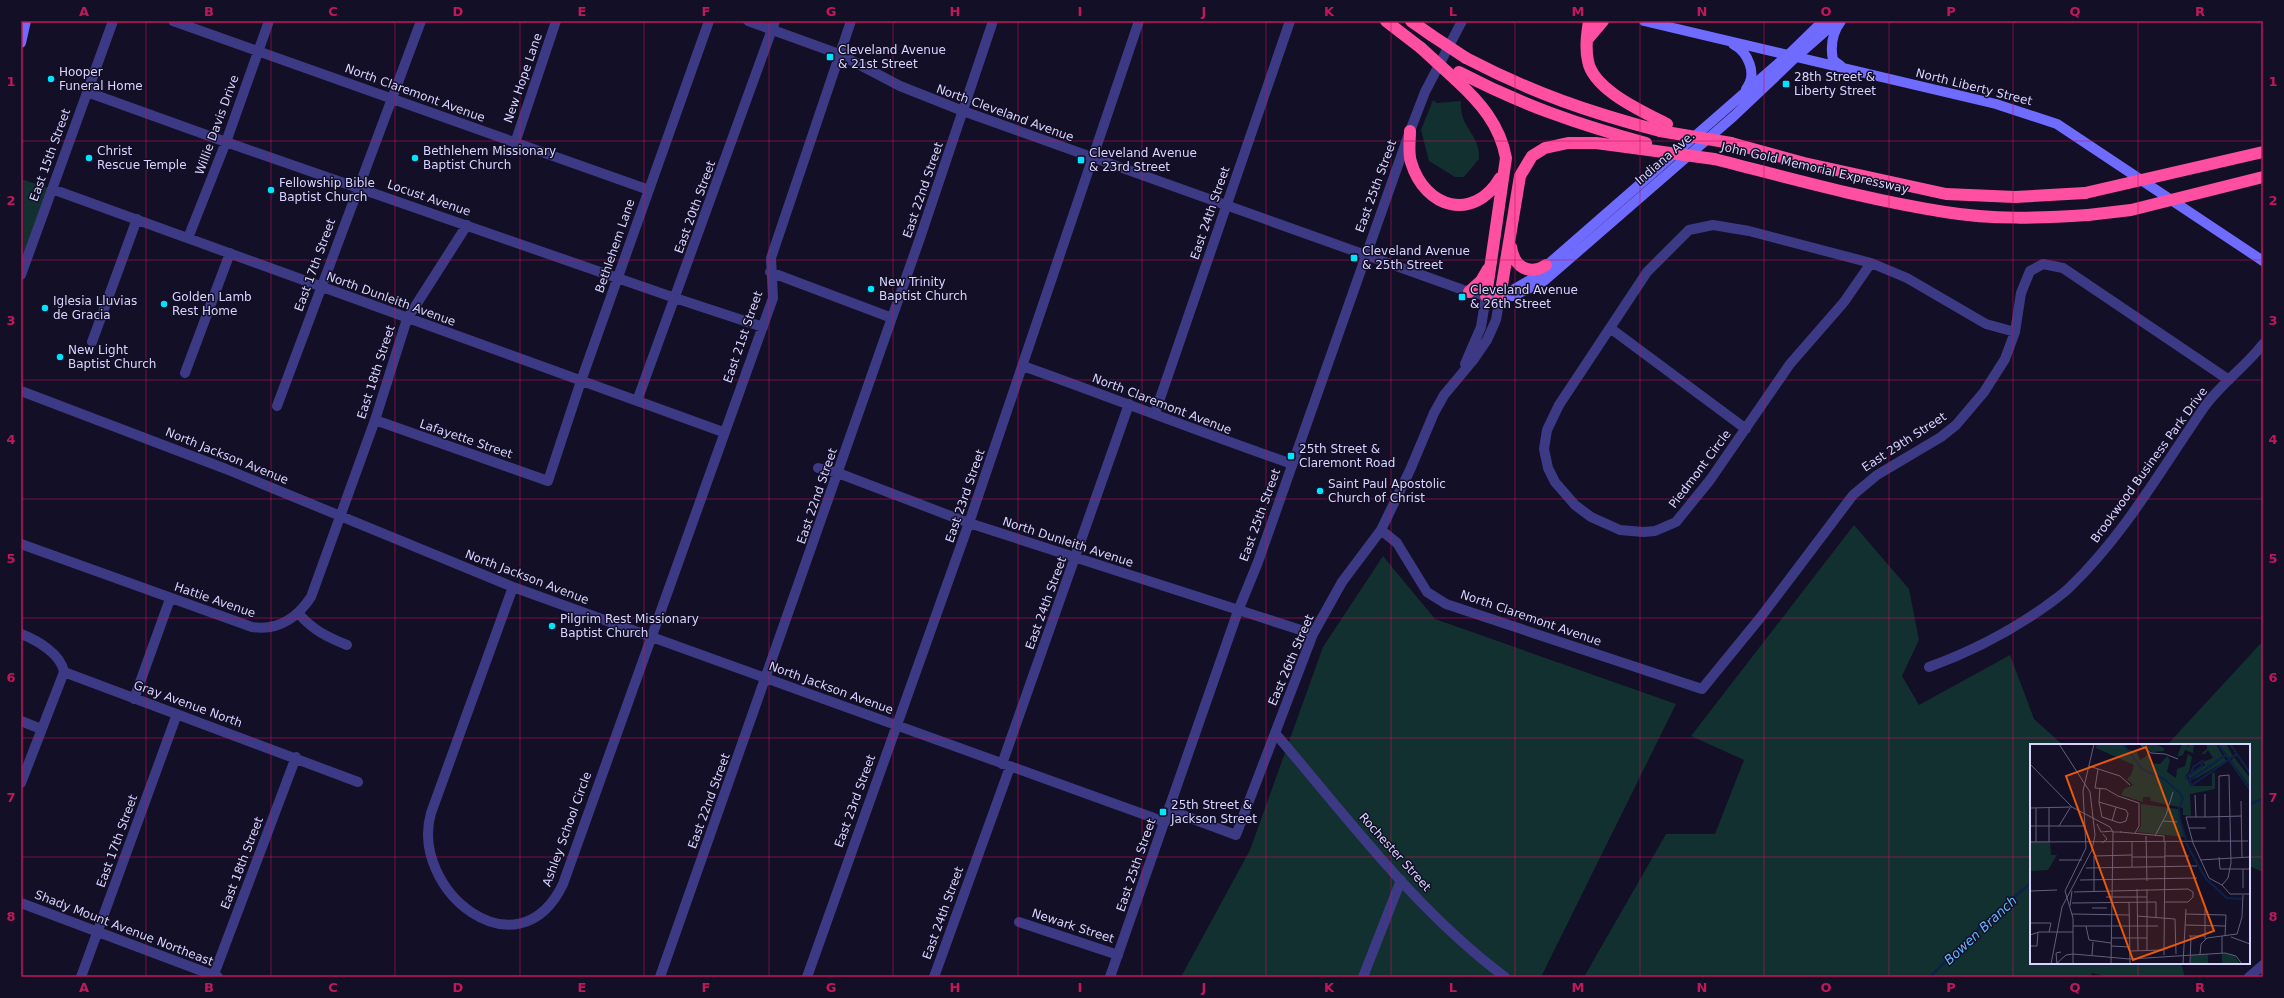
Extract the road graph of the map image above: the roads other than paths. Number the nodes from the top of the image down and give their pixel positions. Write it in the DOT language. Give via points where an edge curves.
graph roads {
  1 [pos="26,21"];
  2 [pos="113,21"];
  3 [pos="173,21"];
  4 [pos="269,21"];
  5 [pos="421,21"];
  6 [pos="556,21"];
  7 [pos="709,21"];
  8 [pos="748,21"];
  9 [pos="851,21"];
  10 [pos="993,21"];
  11 [pos="1139,21"];
  12 [pos="1290,21"];
  13 [pos="1386,21"];
  14 [pos="1411,21"];
  15 [pos="1462,21"];
  16 [pos="1589,21"];
  17 [pos="1603,21"];
  18 [pos="1644,21"];
  19 [pos="1822,21"];
  20 [pos="1837,21"];
  21 [pos="1841,21"];
  22 [pos="1662,24"];
  23 [pos="774,26"];
  24 [pos="1587,41"];
  25 [pos="1730,42"];
  26 [pos="21,43"];
  27 [pos="257,51"];
  28 [pos="839,54"];
  29 [pos="1792,56"];
  30 [pos="1850,70"];
  31 [pos="1458,76"];
  32 [pos="87,92"];
  33 [pos="1741,95"];
  34 [pos="392,99"];
  35 [pos="963,111"];
  36 [pos="1664,127"];
  37 [pos="1410,131"];
  38 [pos="226,142"];
  39 [pos="515,142"];
  40 [pos="1643,146"];
  41 [pos="2263,152"];
  42 [pos="1091,159"];
  43 [pos="1504,171"];
  44 [pos="2263,177"];
  45 [pos="357,187"];
  46 [pos="52,189"];
  47 [pos="649,190"];
  48 [pos="1227,205"];
  49 [pos="137,219"];
  50 [pos="467,225"];
  51 [pos="188,238"];
  52 [pos="1510,242"];
  53 [pos="230,253"];
  54 [pos="1365,255"];
  55 [pos="1492,256"];
  56 [pos="2263,261"];
  57 [pos="1871,264"];
  58 [pos="1546,266"];
  59 [pos="770,272"];
  60 [pos="21,276"];
  61 [pos="618,278"];
  62 [pos="320,288"];
  63 [pos="1469,292"];
  64 [pos="1486,296"];
  65 [pos="1500,297"];
  66 [pos="675,298"];
  67 [pos="892,318"];
  68 [pos="407,319"];
  69 [pos="762,327"];
  70 [pos="1610,328"];
  71 [pos="2015,332"];
  72 [pos="92,342"];
  73 [pos="2263,344"];
  74 [pos="1023,366"];
  75 [pos="185,373"];
  76 [pos="1456,380"];
  77 [pos="2229,380"];
  78 [pos="581,381"];
  79 [pos="21,391"];
  80 [pos="637,401"];
  81 [pos="1129,404"];
  82 [pos="277,406"];
  83 [pos="1155,413"];
  84 [pos="375,420"];
  85 [pos="1746,429"];
  86 [pos="723,432"];
  87 [pos="1292,464"];
  88 [pos="818,468"];
  89 [pos="838,473"];
  90 [pos="548,481"];
  91 [pos="339,515"];
  92 [pos="970,523"];
  93 [pos="1381,530"];
  94 [pos="21,544"];
  95 [pos="1076,558"];
  96 [pos="513,587"];
  97 [pos="170,599"];
  98 [pos="1238,612"];
  99 [pos="298,614"];
  100 [pos="21,634"];
  101 [pos="1313,634"];
  102 [pos="650,636"];
  103 [pos="347,645"];
  104 [pos="1929,667"];
  105 [pos="64,672"];
  106 [pos="767,678"];
  107 [pos="1702,689"];
  108 [pos="134,699"];
  109 [pos="177,714"];
  110 [pos="21,721"];
  111 [pos="896,725"];
  112 [pos="41,729"];
  113 [pos="1275,733"];
  114 [pos="296,757"];
  115 [pos="1006,766"];
  116 [pos="358,782"];
  117 [pos="21,783"];
  118 [pos="1169,810"];
  119 [pos="1165,822"];
  120 [pos="1401,880"];
  121 [pos="21,903"];
  122 [pos="1019,922"];
  123 [pos="98,932"];
  124 [pos="1118,955"];
  125 [pos="2263,965"];
  126 [pos="81,977"];
  127 [pos="215,977"];
  128 [pos="660,977"];
  129 [pos="807,977"];
  130 [pos="934,977"];
  131 [pos="1110,977"];
  132 [pos="1363,977"];
  133 [pos="1505,977"];
  134 [pos="2248,977"];
  1 -- 26 [label="main road"];
  2 -- 32 [label="street, East 15th Street"];
  3 -- 27 [label="street, North Claremont Avenue"];
  4 -- 27 [label="street, Willie Davis Drive"];
  5 -- 34 [label="street, East 17th Street"];
  6 -- 39 [label="street, New Hope Lane"];
  7 -- 47 [label="street, Bethlehem Lane"];
  8 -- 23 [label="street, North Cleveland Avenue"];
  9 -- 28 [label="street, East 21st Street"];
  10 -- 35 [label="street, East 22nd Street"];
  11 -- 42 [label="street, East 23rd Street"];
  12 -- 48 [label="street, East 24th Street"];
  13 -- 31 [label="highway, bridge"];
  14 -- 36 [label="highway, bridge" via="1466,58 1524,88 1601,116"];
  15 -- 37 [label="street, East 25th Street" via="1425,92"];
  16 -- 24 [label="highway"];
  17 -- 24 [label="highway"];
  18 -- 22 [label="main road, North Liberty Street"];
  19 -- 29 [label="main road, Indiana Ave."];
  20 -- 29 [label="main road, Indiana Ave."];
  21 -- 30 [label="main road" via="1832,38 1833,60"];
  22 -- 25 [label="main road, North Liberty Street"];
  23 -- 28 [label="street, North Cleveland Avenue"];
  23 -- 66 [label="street, East 20th Street"];
  24 -- 36 [label="highway" via="1588,62 1594,75 1628,104"];
  25 -- 29 [label="main road, North Liberty Street"];
  25 -- 33 [label="main road" via="1744,51 1750,66 1749,85"];
  27 -- 34 [label="street, North Claremont Avenue"];
  27 -- 38 [label="street, Willie Davis Drive"];
  28 -- 35 [label="street, North Cleveland Avenue" via="900,86"];
  28 -- 59 [label="street, East 21st Street" via="771,258"];
  29 -- 30 [label="main road, North Liberty Street"];
  29 -- 33 [label="main road, Indiana Ave."];
  29 -- 65 [label="main road, Indiana Ave." via="1734,116 1544,281 1521,294"];
  30 -- 56 [label="main road, North Liberty Street" via="1996,104 2057,124"];
  31 -- 40 [label="highway" via="1548,113"];
  31 -- 43 [label="highway" via="1491,117 1499,133 1506,158"];
  32 -- 38 [label="street, Locust Avenue"];
  32 -- 46 [label="street, East 15th Street"];
  33 -- 58 [label="main road, Indiana Ave."];
  34 -- 39 [label="street, North Claremont Avenue"];
  34 -- 45 [label="street, East 17th Street"];
  35 -- 42 [label="street, North Cleveland Avenue"];
  35 -- 67 [label="street, East 22nd Street"];
  36 -- 41 [label="highway, John Gold Memorial Expressway, bridge" via="1804,163 1946,194 2015,197 2085,193"];
  37 -- 43 [label="highway" via="1411,161 1422,184 1433,197 1447,203 1459,205 1480,201 1493,190"];
  37 -- 54 [label="street, East 25th Street"];
  38 -- 45 [label="street, Locust Avenue"];
  38 -- 51 [label="street, Willie Davis Drive"];
  39 -- 47 [label="street, North Claremont Avenue"];
  40 -- 44 [label="highway, John Gold Memorial Expressway, bridge" via="1714,159 1820,186 1946,213 2016,219 2131,210"];
  40 -- 52 [label="highway" via="1568,143 1538,151 1520,176"];
  42 -- 48 [label="street, North Cleveland Avenue"];
  42 -- 74 [label="street, East 23rd Street"];
  43 -- 55 [label="highway"];
  45 -- 50 [label="street, Locust Avenue"];
  45 -- 62 [label="street, East 17th Street"];
  46 -- 49 [label="street, North Dunleith Avenue"];
  46 -- 60 [label="street, East 15th Street"];
  47 -- 61 [label="street, Bethlehem Lane"];
  48 -- 54 [label="street, North Cleveland Avenue"];
  48 -- 83 [label="street, East 24th Street"];
  49 -- 51 [label="street, North Dunleith Avenue"];
  49 -- 72 [label="street"];
  50 -- 61 [label="street, Locust Avenue"];
  50 -- 68 [label="street, East 18th Street"];
  51 -- 53 [label="street, North Dunleith Avenue"];
  52 -- 58 [label="highway" via="1513,256 1519,266 1530,271"];
  52 -- 65 [label="highway"];
  53 -- 62 [label="street, North Dunleith Avenue"];
  53 -- 75 [label="street"];
  54 -- 63 [label="street, North Cleveland Avenue"];
  54 -- 87 [label="street, East 25th Street"];
  55 -- 63 [label="highway" via="1481,281"];
  55 -- 64 [label="highway"];
  57 -- 70 [label="street, Piedmont Circle" via="1750,230 1702,226 1689,230 1647,272"];
  57 -- 71 [label="street, Piedmont Circle" via="1907,278 1986,324"];
  57 -- 85 [label="street, Piedmont Circle" via="1844,302 1790,364"];
  58 -- 65 [label="main road, Indiana Ave." via="1530,280"];
  59 -- 67 [label="street"];
  59 -- 69 [label="street, East 21st Street" via="773,298"];
  61 -- 66 [label="street, Locust Avenue"];
  61 -- 78 [label="street, Bethlehem Lane"];
  62 -- 68 [label="street, North Dunleith Avenue"];
  62 -- 82 [label="street, East 17th Street"];
  63 -- 64 [label="street, North Cleveland Avenue"];
  64 -- 65 [label="main road, Indiana Ave."];
  64 -- 76 [label="street" via="1481,327"];
  65 -- 76 [label="street" via="1496,320 1487,340"];
  66 -- 69 [label="street, Locust Avenue"];
  66 -- 80 [label="street, East 20th Street"];
  67 -- 89 [label="street, East 22nd Street"];
  68 -- 78 [label="street, North Dunleith Avenue"];
  68 -- 84 [label="street, East 18th Street"];
  69 -- 86 [label="street, East 21st Street"];
  70 -- 85 [label="street, Piedmont Circle"];
  70 -- 85 [label="street, Piedmont Circle" via="1559,405 1547,430 1544,449 1548,468 1555,482 1575,505 1591,517 1620,530 1643,532 1666,528 1685,514"];
  71 -- 77 [label="street, East 29th Street" via="2021,293 2030,271 2043,264 2062,268"];
  71 -- 107 [label="street, East 29th Street" via="2005,359 1969,411 1941,437 1861,486"];
  73 -- 77 [label="street, Brookwood Business Park Drive" via="2253,358"];
  74 -- 81 [label="street, North Claremont Avenue"];
  74 -- 92 [label="street, East 23rd Street"];
  76 -- 93 [label="street, East 26th Street" via="1434,413"];
  77 -- 104 [label="street, Brookwood Business Park Drive" via="2206,404 2133,514 2103,553 2069,588 2017,626 1969,653"];
  78 -- 80 [label="street, North Dunleith Avenue"];
  78 -- 90 [label="street, Bethlehem Lane"];
  79 -- 91 [label="street, North Jackson Avenue"];
  80 -- 86 [label="street, North Dunleith Avenue"];
  81 -- 83 [label="street, North Claremont Avenue"];
  81 -- 95 [label="street, East 24th Street"];
  83 -- 87 [label="street, North Claremont Avenue"];
  84 -- 90 [label="street, Lafayette Street"];
  84 -- 91 [label="street, East 18th Street"];
  86 -- 102 [label="street, East 21st Street"];
  87 -- 98 [label="street, East 25th Street"];
  88 -- 89 [label="street, North Dunleith Avenue"];
  89 -- 92 [label="street, North Dunleith Avenue"];
  89 -- 106 [label="street, East 22nd Street"];
  91 -- 96 [label="street, North Jackson Avenue"];
  91 -- 99 [label="street, Hattie Avenue" via="311,597"];
  92 -- 95 [label="street, North Dunleith Avenue"];
  92 -- 111 [label="street, East 23rd Street"];
  93 -- 101 [label="street, East 26th Street" via="1342,582"];
  93 -- 107 [label="street, North Claremont Avenue" via="1397,543 1427,592 1446,604"];
  94 -- 97 [label="street, Hattie Avenue"];
  95 -- 98 [label="street, North Dunleith Avenue"];
  95 -- 115 [label="street, East 24th Street"];
  96 -- 102 [label="street, North Jackson Avenue"];
  96 -- 102 [label="street, Ashley School Circle" via="427,825 430,852 446,887 468,911 491,923 514,925 533,919 545,911 558,894"];
  97 -- 99 [label="street, Hattie Avenue" via="261,628 288,621"];
  97 -- 108 [label="street"];
  98 -- 101 [label="street, North Dunleith Avenue"];
  98 -- 118 [label="street, East 25th Street"];
  99 -- 103 [label="street" via="326,637"];
  100 -- 105 [label="street" via="34,639 54,654"];
  101 -- 113 [label="street, East 26th Street"];
  102 -- 106 [label="street, North Jackson Avenue"];
  105 -- 108 [label="street, Gray Avenue North"];
  105 -- 112 [label="street"];
  106 -- 111 [label="street, North Jackson Avenue"];
  106 -- 128 [label="street, East 22nd Street"];
  108 -- 109 [label="street, Gray Avenue North"];
  109 -- 114 [label="street, Gray Avenue North"];
  109 -- 123 [label="street, East 17th Street"];
  110 -- 112 [label="street"];
  111 -- 115 [label="street, North Jackson Avenue"];
  111 -- 129 [label="street, East 23rd Street"];
  112 -- 117 [label="street"];
  113 -- 118 [label="street, East 26th Street" via="1236,835"];
  113 -- 120 [label="street, Rochester Street"];
  114 -- 116 [label="street, Gray Avenue North"];
  114 -- 127 [label="street, East 18th Street"];
  115 -- 119 [label="street, North Jackson Avenue"];
  115 -- 130 [label="street, East 24th Street"];
  118 -- 119 [label="street, East 25th Street"];
  119 -- 124 [label="street, East 25th Street"];
  120 -- 132 [label="street"];
  120 -- 133 [label="street, Rochester Street" via="1461,942"];
  121 -- 123 [label="street, Shady Mount Avenue Northeast"];
  122 -- 124 [label="street, Newark Street"];
  123 -- 126 [label="street, East 17th Street"];
  123 -- 127 [label="street, Shady Mount Avenue Northeast"];
  124 -- 131 [label="street, East 25th Street"];
  125 -- 134 [label="street"];
}
